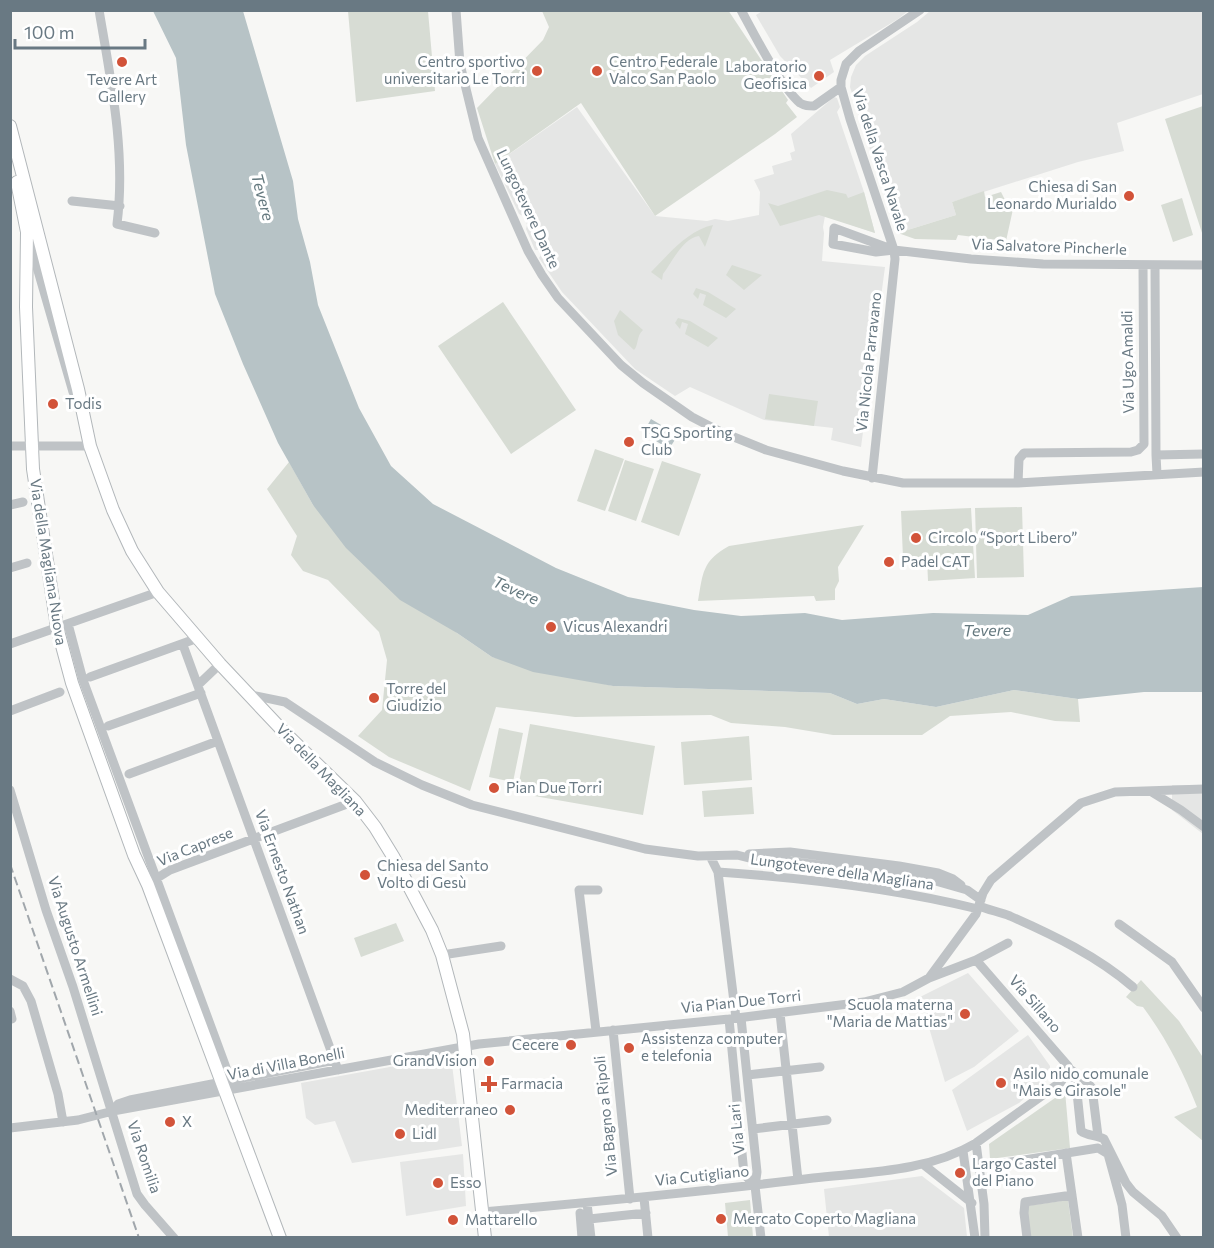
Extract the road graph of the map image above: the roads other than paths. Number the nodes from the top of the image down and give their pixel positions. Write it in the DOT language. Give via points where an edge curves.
graph roads {
  1 [pos="99,10"];
  2 [pos="456,10"];
  3 [pos="741,10"];
  4 [pos="920,10"];
  5 [pos="841,87"];
  6 [pos="10,126"];
  7 [pos="10,149"];
  8 [pos="72,201"];
  9 [pos="120,206"];
  10 [pos="27,232"];
  11 [pos="155,233"];
  12 [pos="894,250"];
  13 [pos="1143,265"];
  14 [pos="1155,265"];
  15 [pos="1203,265"];
  16 [pos="49,292"];
  17 [pos="26,307"];
  18 [pos="1143,348"];
  19 [pos="1155,349"];
  20 [pos="10,446"];
  21 [pos="31,446"];
  22 [pos="90,446"];
  23 [pos="1203,454"];
  24 [pos="1156,455"];
  25 [pos="1203,472"];
  26 [pos="1156,474"];
  27 [pos="872,478"];
  28 [pos="1018,483"];
  29 [pos="22,502"];
  30 [pos="10,505"];
  31 [pos="27,563"];
  32 [pos="10,568"];
  33 [pos="158,592"];
  34 [pos="63,626"];
  35 [pos="198,639"];
  36 [pos="10,644"];
  37 [pos="183,645"];
  38 [pos="220,664"];
  39 [pos="90,678"];
  40 [pos="200,688"];
  41 [pos="60,692"];
  42 [pos="247,693"];
  43 [pos="10,711"];
  44 [pos="108,726"];
  45 [pos="218,741"];
  46 [pos="129,774"];
  47 [pos="1203,789"];
  48 [pos="10,790"];
  49 [pos="1150,791"];
  50 [pos="355,801"];
  51 [pos="1203,827"];
  52 [pos="254,840"];
  53 [pos="710,856"];
  54 [pos="718,872"];
  55 [pos="153,881"];
  56 [pos="598,890"];
  57 [pos="979,905"];
  58 [pos="1119,924"];
  59 [pos="1008,943"];
  60 [pos="501,946"];
  61 [pos="442,955"];
  62 [pos="976,960"];
  63 [pos="929,978"];
  64 [pos="10,979"];
  65 [pos="1132,987"];
  66 [pos="1203,1008"];
  67 [pos="780,1013"];
  68 [pos="735,1018"];
  69 [pos="612,1030"];
  70 [pos="596,1031"];
  71 [pos="465,1046"];
  72 [pos="336,1065"];
  73 [pos="820,1067"];
  74 [pos="1070,1069"];
  75 [pos="786,1071"];
  76 [pos="747,1075"];
  77 [pos="225,1085"];
  78 [pos="113,1111"];
  79 [pos="827,1120"];
  80 [pos="63,1122"];
  81 [pos="792,1124"];
  82 [pos="10,1128"];
  83 [pos="753,1129"];
  84 [pos="1098,1136"];
  85 [pos="976,1143"];
  86 [pos="963,1151"];
  87 [pos="1066,1153"];
  88 [pos="924,1165"];
  89 [pos="980,1167"];
  90 [pos="798,1180"];
  91 [pos="755,1186"];
  92 [pos="1072,1195"];
  93 [pos="645,1198"];
  94 [pos="630,1199"];
  95 [pos="587,1203"];
  96 [pos="972,1203"];
  97 [pos="483,1212"];
  98 [pos="646,1213"];
  99 [pos="579,1214"];
  100 [pos="589,1219"];
  101 [pos="174,1238"];
  102 [pos="280,1238"];
  103 [pos="485,1238"];
  104 [pos="582,1238"];
  105 [pos="591,1238"];
  106 [pos="648,1238"];
  107 [pos="761,1238"];
  108 [pos="975,1238"];
  109 [pos="985,1238"];
  110 [pos="1027,1238"];
  111 [pos="1078,1238"];
  112 [pos="1126,1238"];
  113 [pos="1178,1238"];
  1 -- 9 [label="street" via="119,142"];
  2 -- 27 [label="street, Lungotevere Dante" via="460,64 478,138 531,257 558,298 626,370 692,417 766,450"];
  3 -- 5 [label="street" via="800,102 814,106"];
  4 -- 5 [label="street, Via della Vasca Navale" via="849,60"];
  5 -- 12 [label="street, Via della Vasca Navale"];
  6 -- 16 [label="main road, Via della Magliana"];
  7 -- 10 [label="main road, Via della Magliana Nuova"];
  8 -- 9 [label="street"];
  9 -- 11 [label="street" via="117,224"];
  10 -- 16 [label="street, Via della Magliana"];
  10 -- 17 [label="main road, Via della Magliana Nuova"];
  12 -- 12 [label="street" via="875,242 834,228 833,244 876,252"];
  12 -- 13 [label="street, Via Salvatore Pincherle" via="1043,264"];
  12 -- 27 [label="street, Via Nicola Parravano"];
  13 -- 14 [label="street, Via Salvatore Pincherle"];
  13 -- 18 [label="street, Via Ugo Amaldi"];
  14 -- 15 [label="street, Via Salvatore Pincherle"];
  14 -- 19 [label="street, Via Ugo Amaldi"];
  16 -- 17 [label="street" via="33,295"];
  16 -- 22 [label="main road, Via della Magliana" via="78,389"];
  17 -- 21 [label="main road, Via della Magliana Nuova"];
  18 -- 19 [label="street"];
  18 -- 28 [label="street, Via Ugo Amaldi" via="1144,439 1140,448 1131,453 1023,453"];
  19 -- 24 [label="street, Via Ugo Amaldi"];
  20 -- 21 [label="street"];
  21 -- 22 [label="street"];
  21 -- 34 [label="main road, Via della Magliana Nuova" via="37,501"];
  22 -- 33 [label="main road, Via della Magliana" via="126,540"];
  23 -- 24 [label="street"];
  24 -- 26 [label="street"];
  25 -- 26 [label="street, Lungotevere Dante"];
  26 -- 28 [label="street, Lungotevere Dante"];
  27 -- 28 [label="street, Lungotevere Dante" via="911,484"];
  29 -- 30 [label="street"];
  31 -- 32 [label="street"];
  33 -- 34 [label="street"];
  33 -- 35 [label="main road, Via della Magliana"];
  34 -- 36 [label="street"];
  34 -- 55 [label="main road, Via della Magliana Nuova" via="72,683 132,849"];
  35 -- 37 [label="street"];
  35 -- 38 [label="main road, Via della Magliana"];
  37 -- 39 [label="street"];
  37 -- 40 [label="street, Via Ernesto Nathan"];
  38 -- 40 [label="street"];
  38 -- 42 [label="main road, Via della Magliana"];
  40 -- 44 [label="street"];
  40 -- 45 [label="street, Via Ernesto Nathan"];
  41 -- 43 [label="street"];
  42 -- 50 [label="main road, Via della Magliana"];
  42 -- 53 [label="street, Lungotevere della Magliana" via="285,702 375,762 472,805 631,846"];
  45 -- 46 [label="street"];
  45 -- 52 [label="street, Via Ernesto Nathan"];
  47 -- 49 [label="street"];
  48 -- 78 [label="street, Via Augusto Armellini"];
  49 -- 51 [label="street"];
  49 -- 57 [label="street" via="1115,792 1081,803 991,880"];
  50 -- 52 [label="street, Via Caprese"];
  50 -- 61 [label="main road, Via della Magliana" via="412,889"];
  52 -- 55 [label="street, Via Caprese" via="170,870"];
  52 -- 72 [label="street, Via Ernesto Nathan"];
  53 -- 54 [label="street"];
  53 -- 57 [label="street, Lungotevere della Magliana" via="737,855 925,878 968,890"];
  54 -- 57 [label="street, Lungotevere della Magliana"];
  54 -- 68 [label="street"];
  55 -- 77 [label="main road, Via della Magliana Nuova"];
  56 -- 70 [label="street" via="579,890"];
  57 -- 63 [label="street" via="967,928"];
  57 -- 65 [label="street, Lungotevere della Magliana" via="1084,952"];
  58 -- 66 [label="street" via="1172,962"];
  59 -- 62 [label="street, Via Pian Due Torri"];
  60 -- 61 [label="street"];
  61 -- 71 [label="main road, Via della Magliana"];
  62 -- 63 [label="street, Via Pian Due Torri"];
  62 -- 74 [label="street, Via Sillano"];
  63 -- 67 [label="street, Via Pian Due Torri" via="877,1000"];
  64 -- 80 [label="street" via="23,986 32,1001"];
  67 -- 68 [label="street, Via Pian Due Torri"];
  67 -- 75 [label="street"];
  68 -- 69 [label="street, Via Pian Due Torri"];
  68 -- 76 [label="street, Via Lari"];
  68 -- 91 [label="street" via="744,1174"];
  69 -- 70 [label="street, Via Pian Due Torri"];
  69 -- 94 [label="street, Via Bagno a Ripoli"];
  70 -- 71 [label="street, Via Pian Due Torri"];
  71 -- 72 [label="street, Via di Villa Bonelli"];
  71 -- 97 [label="main road, Via della Magliana"];
  72 -- 77 [label="street, Via di Villa Bonelli"];
  73 -- 75 [label="street"];
  74 -- 84 [label="street, Via Sillano" via="1092,1088"];
  74 -- 84 [label="street, Via Sillano" via="1076,1083 1081,1131"];
  74 -- 85 [label="street" via="1061,1082"];
  75 -- 76 [label="street"];
  75 -- 81 [label="street"];
  76 -- 83 [label="street, Via Lari"];
  77 -- 78 [label="street, Via di Villa Bonelli"];
  77 -- 102 [label="main road, Via della Magliana Nuova"];
  78 -- 80 [label="street, Via di Villa Bonelli"];
  78 -- 101 [label="street, Via Romilia" via="138,1196"];
  79 -- 81 [label="street"];
  80 -- 82 [label="street, Via di Villa Bonelli"];
  81 -- 83 [label="street"];
  81 -- 90 [label="street"];
  83 -- 91 [label="street, Via Lari"];
  84 -- 113 [label="street" via="1111,1150 1126,1183 1162,1216"];
  85 -- 86 [label="street"];
  85 -- 89 [label="street"];
  86 -- 88 [label="street"];
  86 -- 96 [label="street"];
  87 -- 89 [label="street"];
  87 -- 92 [label="street"];
  87 -- 112 [label="street" via="1098,1148 1108,1154 1122,1205"];
  88 -- 90 [label="street, Via Cutigliano"];
  88 -- 96 [label="street"];
  89 -- 109 [label="street"];
  90 -- 91 [label="street, Via Cutigliano"];
  91 -- 93 [label="street, Via Cutigliano"];
  91 -- 107 [label="street, Via Lari"];
  92 -- 110 [label="street" via="1025,1202"];
  92 -- 111 [label="street"];
  93 -- 94 [label="street, Via Cutigliano"];
  93 -- 98 [label="street"];
  94 -- 95 [label="street, Via Cutigliano"];
  95 -- 97 [label="street, Via Cutigliano"];
  95 -- 100 [label="street"];
  96 -- 108 [label="street"];
  97 -- 103 [label="main road, Via della Magliana"];
  98 -- 100 [label="street"];
  98 -- 106 [label="street"];
  99 -- 104 [label="street"];
  100 -- 105 [label="street"];
}
